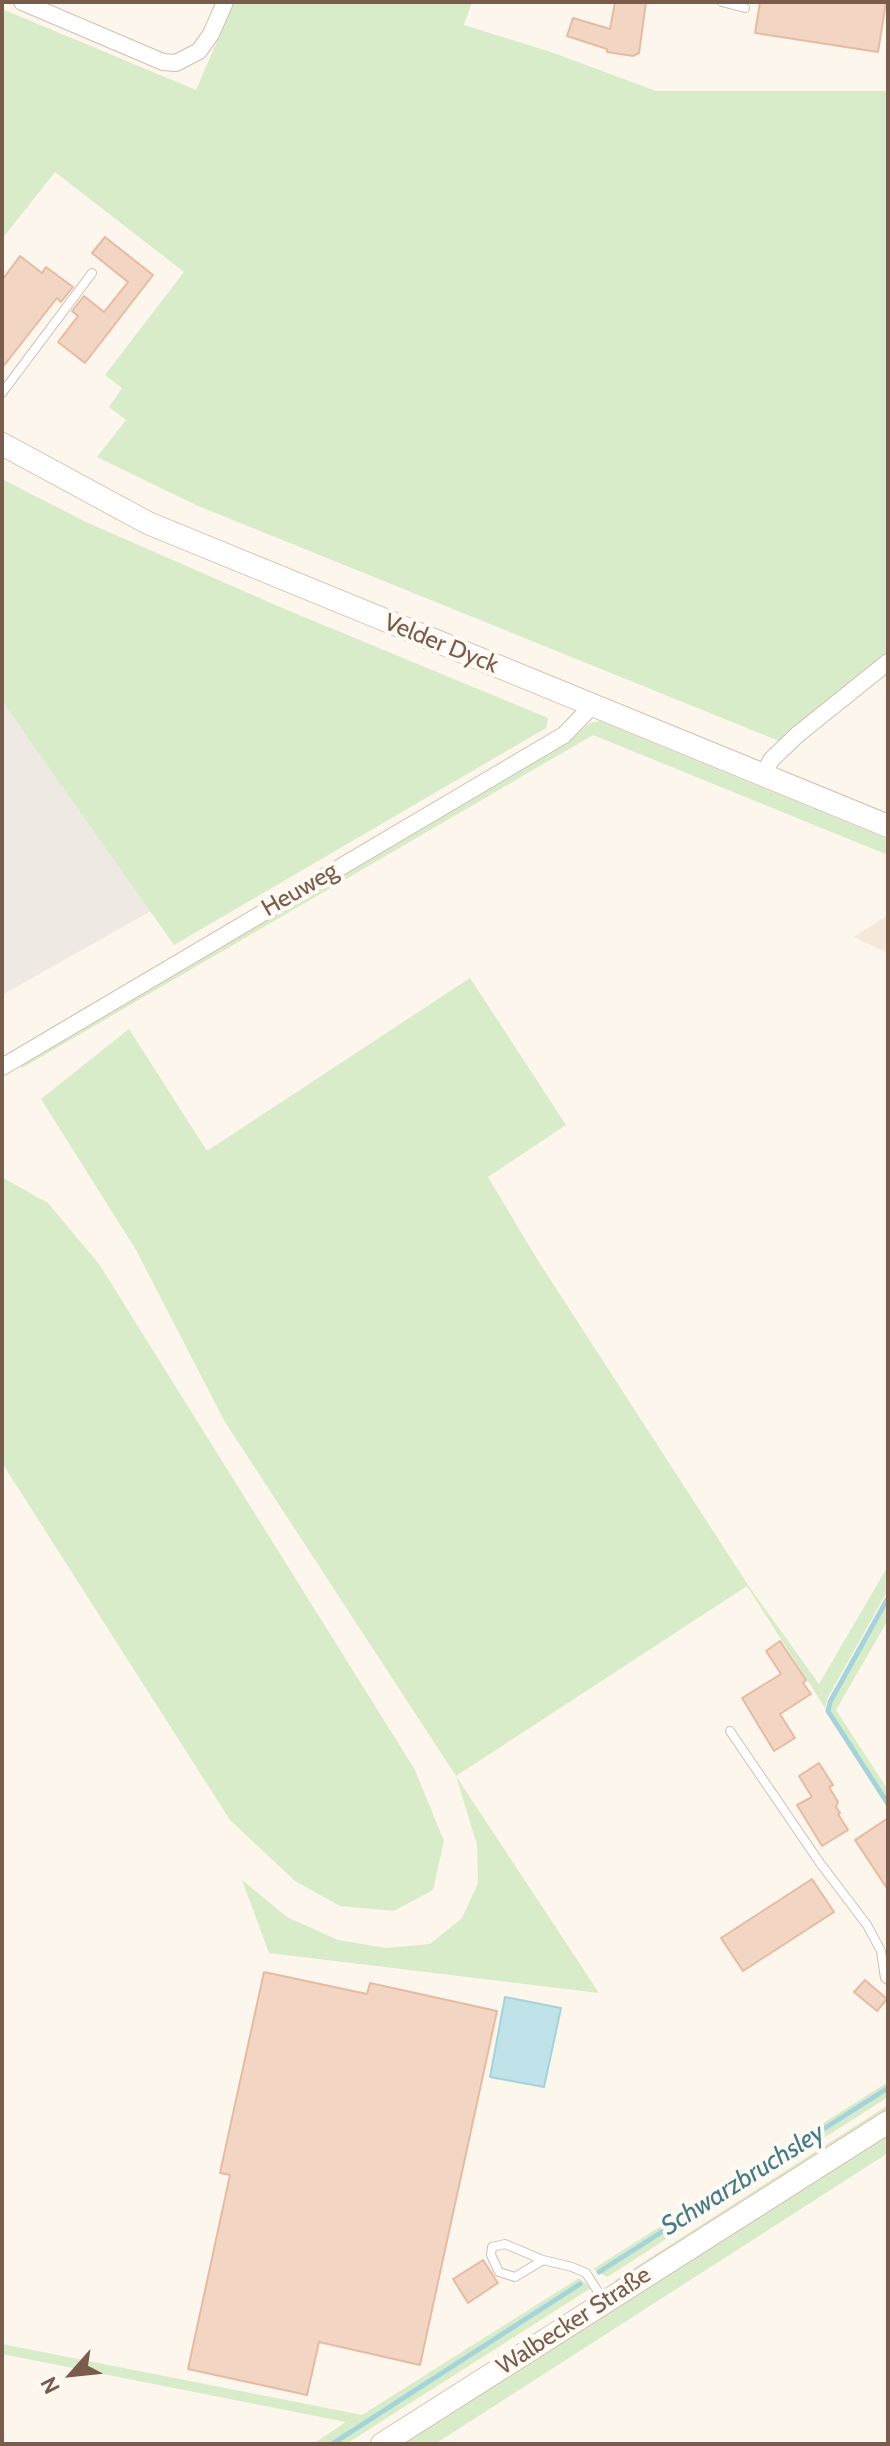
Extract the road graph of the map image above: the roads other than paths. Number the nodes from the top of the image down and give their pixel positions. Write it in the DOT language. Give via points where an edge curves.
graph roads {
  1 [pos="22,2"];
  2 [pos="225,2"];
  3 [pos="722,2"];
  4 [pos="745,8"];
  5 [pos="92,273"];
  6 [pos="2,393"];
  7 [pos="2,444"];
  8 [pos="888,662"];
  9 [pos="592,706"];
  10 [pos="763,776"];
  11 [pos="888,826"];
  12 [pos="2,1067"];
  13 [pos="730,1731"];
  14 [pos="888,1980"];
  15 [pos="888,2122"];
  16 [pos="543,2260"];
  17 [pos="604,2301"];
  18 [pos="382,2444"];
  1 -- 2 [label="street" via="176,63 199,51"];
  3 -- 4 [label="lane"];
  5 -- 6 [label="lane"];
  7 -- 9 [label="main road, Velder Dyck" via="148,523"];
  8 -- 10 [label="street" via="797,735 771,760"];
  9 -- 10 [label="main road, Velder Dyck"];
  9 -- 12 [label="street, Heuweg" via="564,735"];
  10 -- 11 [label="main road, Velder Dyck"];
  13 -- 14 [label="lane" via="867,1925"];
  15 -- 17 [label="main road, Walbecker Straße"];
  16 -- 16 [label="lane" via="505,2244 492,2247 499,2272 515,2277"];
  16 -- 17 [label="lane" via="586,2273"];
  17 -- 18 [label="main road, Walbecker Straße"];
}
